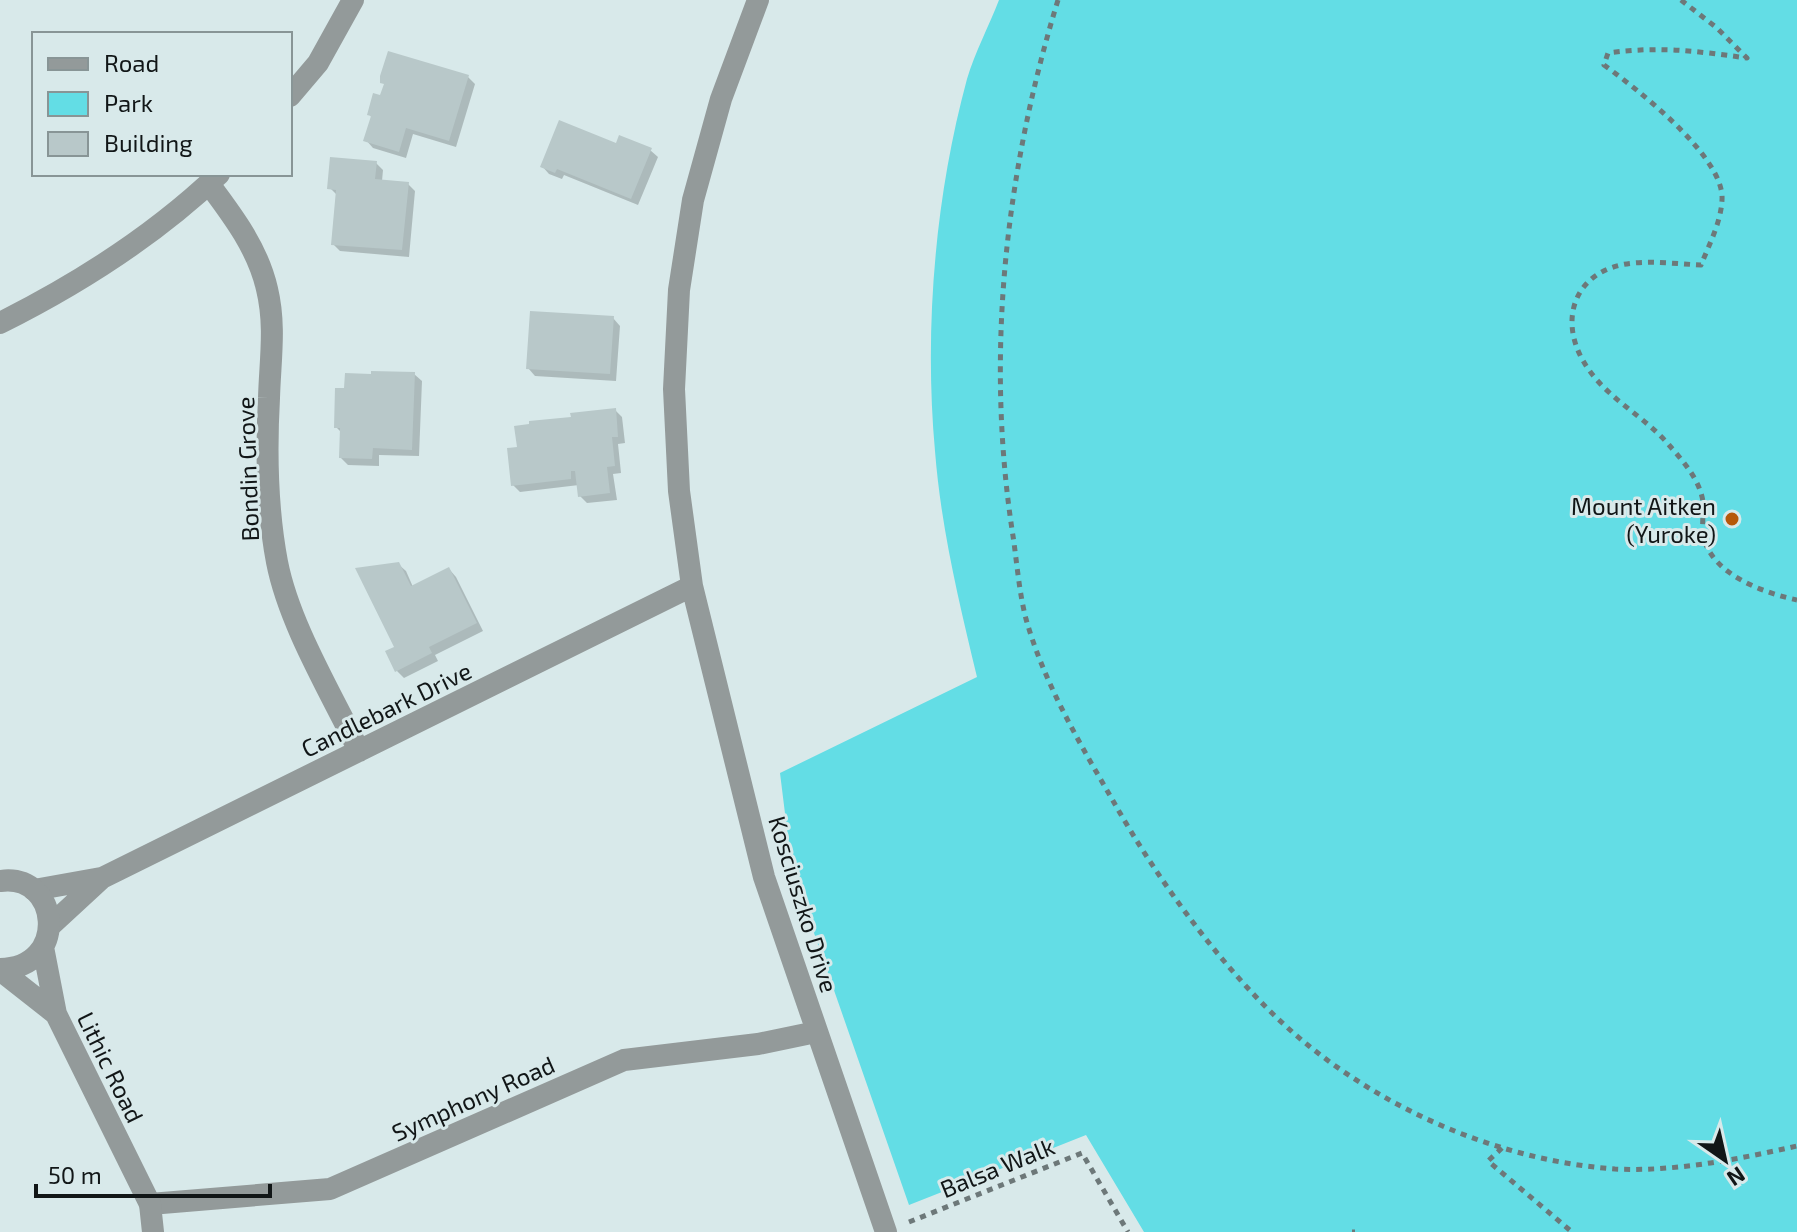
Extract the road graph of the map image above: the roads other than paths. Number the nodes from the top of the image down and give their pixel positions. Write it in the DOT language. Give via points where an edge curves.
graph roads {
  1 [pos="353,0"];
  2 [pos="758,0"];
  3 [pos="292,94"];
  4 [pos="214,179"];
  5 [pos="0,323"];
  6 [pos="692,586"];
  7 [pos="359,751"];
  8 [pos="2,877"];
  9 [pos="102,878"];
  10 [pos="34,890"];
  11 [pos="47,936"];
  12 [pos="0,970"];
  13 [pos="56,1014"];
  14 [pos="816,1032"];
  15 [pos="150,1204"];
  16 [pos="886,1231"];
  17 [pos="153,1232"];
  1 -- 3 [label="street" via="318,63"];
  2 -- 6 [label="street, Kosciuszko Drive" via="721,99 693,200 679,290 674,389 679,491"];
  4 -- 5 [label="street" via="110,262"];
  4 -- 7 [label="street, Bondin Grove" via="251,245 272,315 268,447 282,583"];
  6 -- 7 [label="street, Candlebark Drive"];
  6 -- 14 [label="street, Kosciuszko Drive" via="764,877"];
  7 -- 9 [label="street, Candlebark Drive"];
  8 -- 10 [label="street"];
  9 -- 10 [label="street, Candlebark Drive"];
  9 -- 11 [label="street, Candlebark Drive"];
  10 -- 11 [label="street, Lithic Road" via="43,900"];
  11 -- 12 [label="street, Candlebark Drive" via="25,965"];
  11 -- 13 [label="street, Lithic Road"];
  12 -- 13 [label="street, Lithic Road"];
  13 -- 15 [label="street, Lithic Road"];
  14 -- 15 [label="street, Symphony Road" via="624,1060 330,1189"];
  14 -- 16 [label="street, Kosciuszko Drive"];
  15 -- 17 [label="street, Lithic Road"];
}
